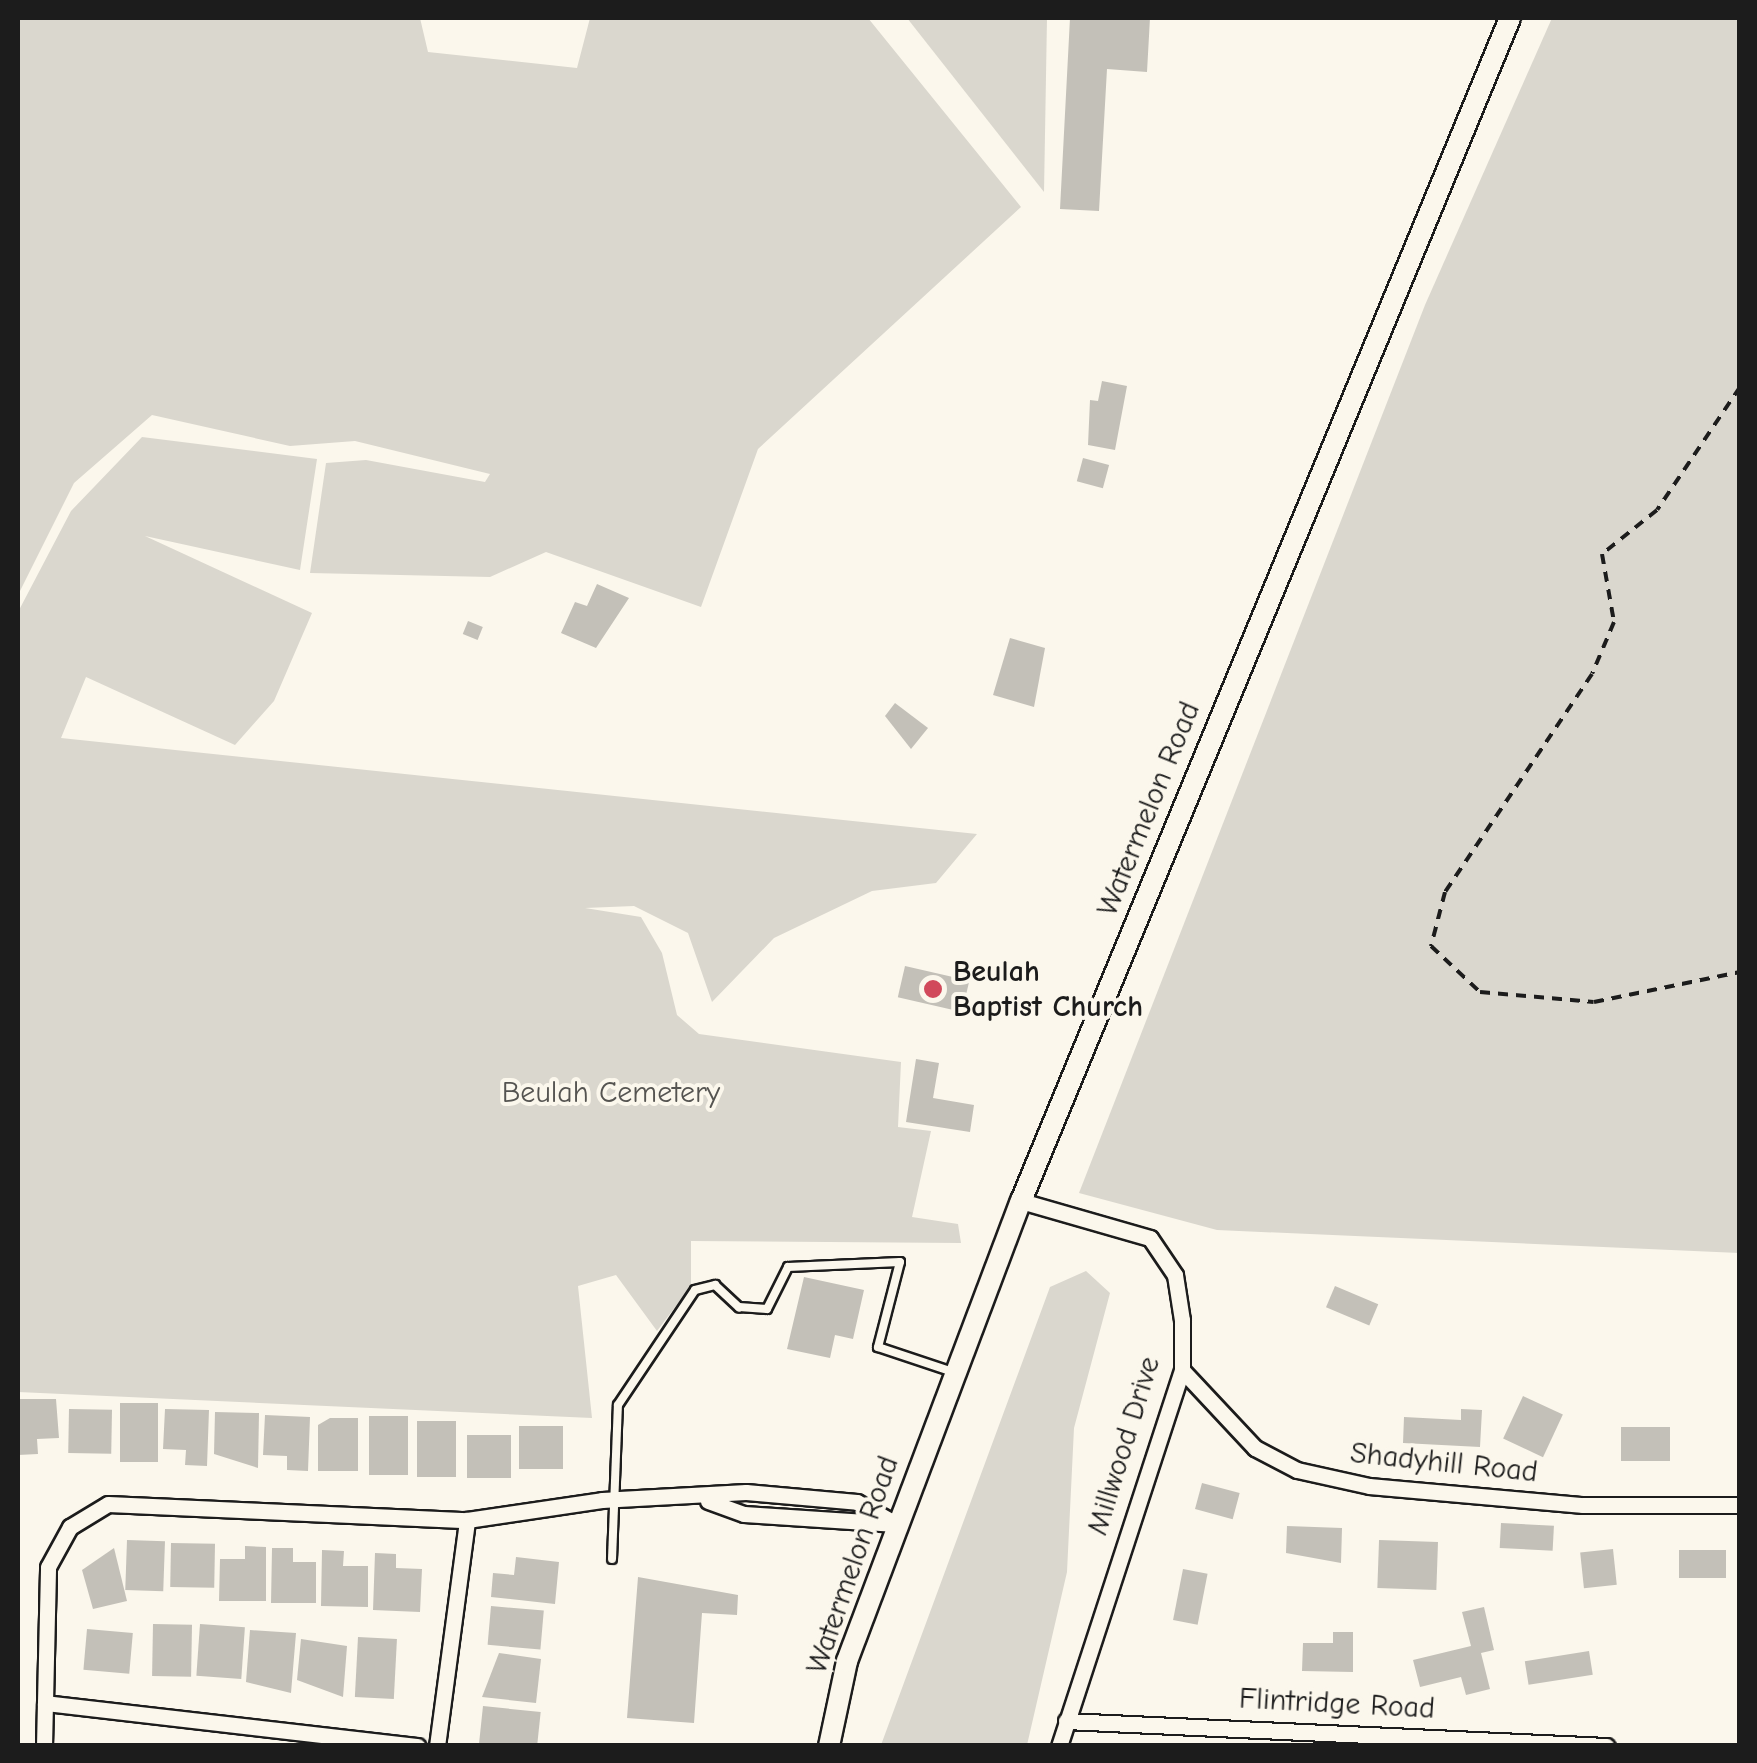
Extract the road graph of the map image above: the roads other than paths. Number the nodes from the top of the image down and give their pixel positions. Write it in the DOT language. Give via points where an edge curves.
graph roads {
  1 [pos="1510,18"];
  2 [pos="1021,1201"];
  3 [pos="1182,1370"];
  4 [pos="955,1372"];
  5 [pos="615,1499"];
  6 [pos="1740,1505"];
  7 [pos="467,1520"];
  8 [pos="896,1524"];
  9 [pos="612,1560"];
  10 [pos="45,1703"];
  11 [pos="1066,1721"];
  12 [pos="44,1746"];
  13 [pos="418,1746"];
  14 [pos="437,1746"];
  15 [pos="828,1746"];
  16 [pos="1059,1746"];
  17 [pos="1606,1746"];
  1 -- 2 [label="main road, Watermelon Road"];
  2 -- 3 [label="street, Millwood Drive" via="1130,1226 1158,1246 1180,1297"];
  2 -- 4 [label="main road, Watermelon Road"];
  3 -- 6 [label="street, Shadyhill Road" via="1255,1448 1297,1470 1369,1486 1582,1505"];
  3 -- 11 [label="street, Millwood Drive"];
  4 -- 5 [label="lane" via="878,1347 900,1262 788,1267 767,1309 739,1307 715,1285 695,1290 618,1405"];
  4 -- 8 [label="main road, Watermelon Road"];
  5 -- 7 [label="street"];
  5 -- 8 [label="street" via="704,1500 744,1514"];
  5 -- 9 [label="lane"];
  7 -- 10 [label="street" via="130,1500 87,1512 48,1567"];
  7 -- 14 [label="street"];
  8 -- 15 [label="main road, Watermelon Road" via="847,1661"];
  10 -- 12 [label="street"];
  10 -- 13 [label="street"];
  11 -- 16 [label="street, Millwood Drive"];
  11 -- 17 [label="street, Flintridge Road"];
}
